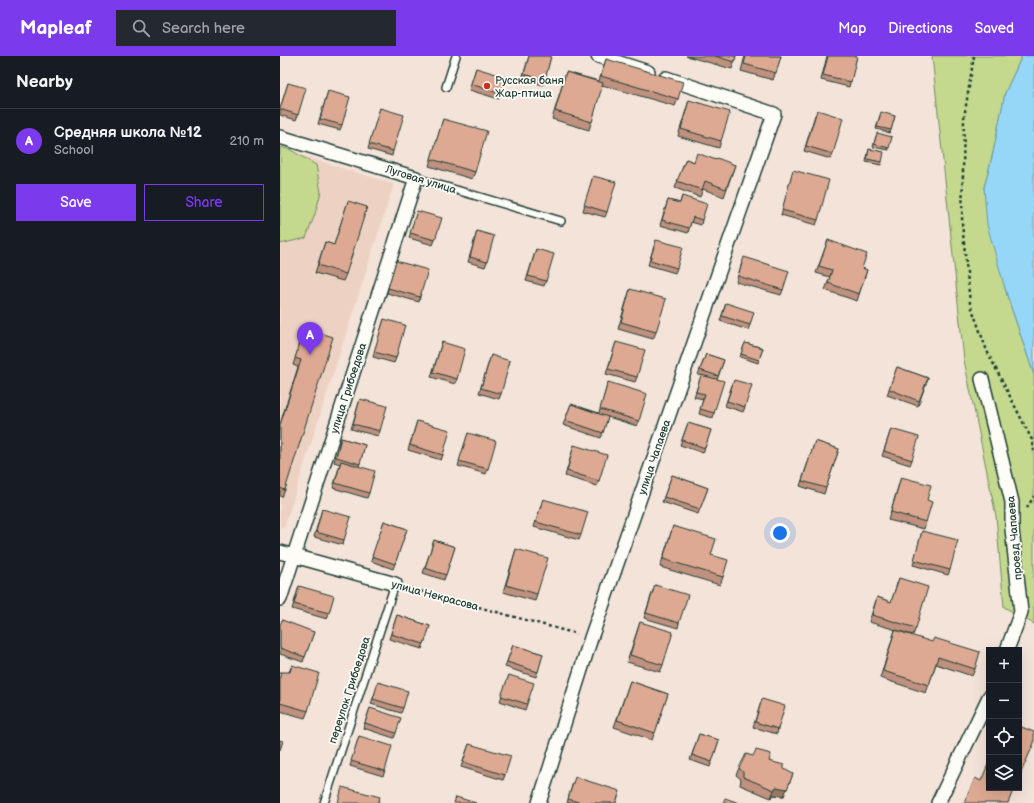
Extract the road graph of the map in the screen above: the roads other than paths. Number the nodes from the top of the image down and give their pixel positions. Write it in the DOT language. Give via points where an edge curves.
graph roads {
  1 [pos="456,56"];
  2 [pos="598,56"];
  3 [pos="446,87"];
  4 [pos="280,137"];
  5 [pos="416,178"];
  6 [pos="561,221"];
  7 [pos="982,379"];
  8 [pos="280,552"];
  9 [pos="294,556"];
  10 [pos="394,584"];
  11 [pos="280,599"];
  12 [pos="1008,647"];
  13 [pos="986,703"];
  14 [pos="324,803"];
  15 [pos="539,803"];
  16 [pos="938,803"];
  1 -- 3 [label="lane"];
  2 -- 15 [label="street, улица Чапаева" via="774,114 590,638"];
  4 -- 5 [label="street, Луговая улица"];
  5 -- 6 [label="lane, Луговая улица"];
  5 -- 9 [label="street, улица Грибоедова"];
  7 -- 12 [label="street, проезд Чапаева" via="1012,502 1012,529 1021,612"];
  8 -- 9 [label="street, улица Некрасова"];
  9 -- 10 [label="street, улица Некрасова"];
  9 -- 11 [label="street, улица Грибоедова"];
  10 -- 14 [label="lane, переулок Грибоедова"];
  13 -- 16 [label="street"];
}
